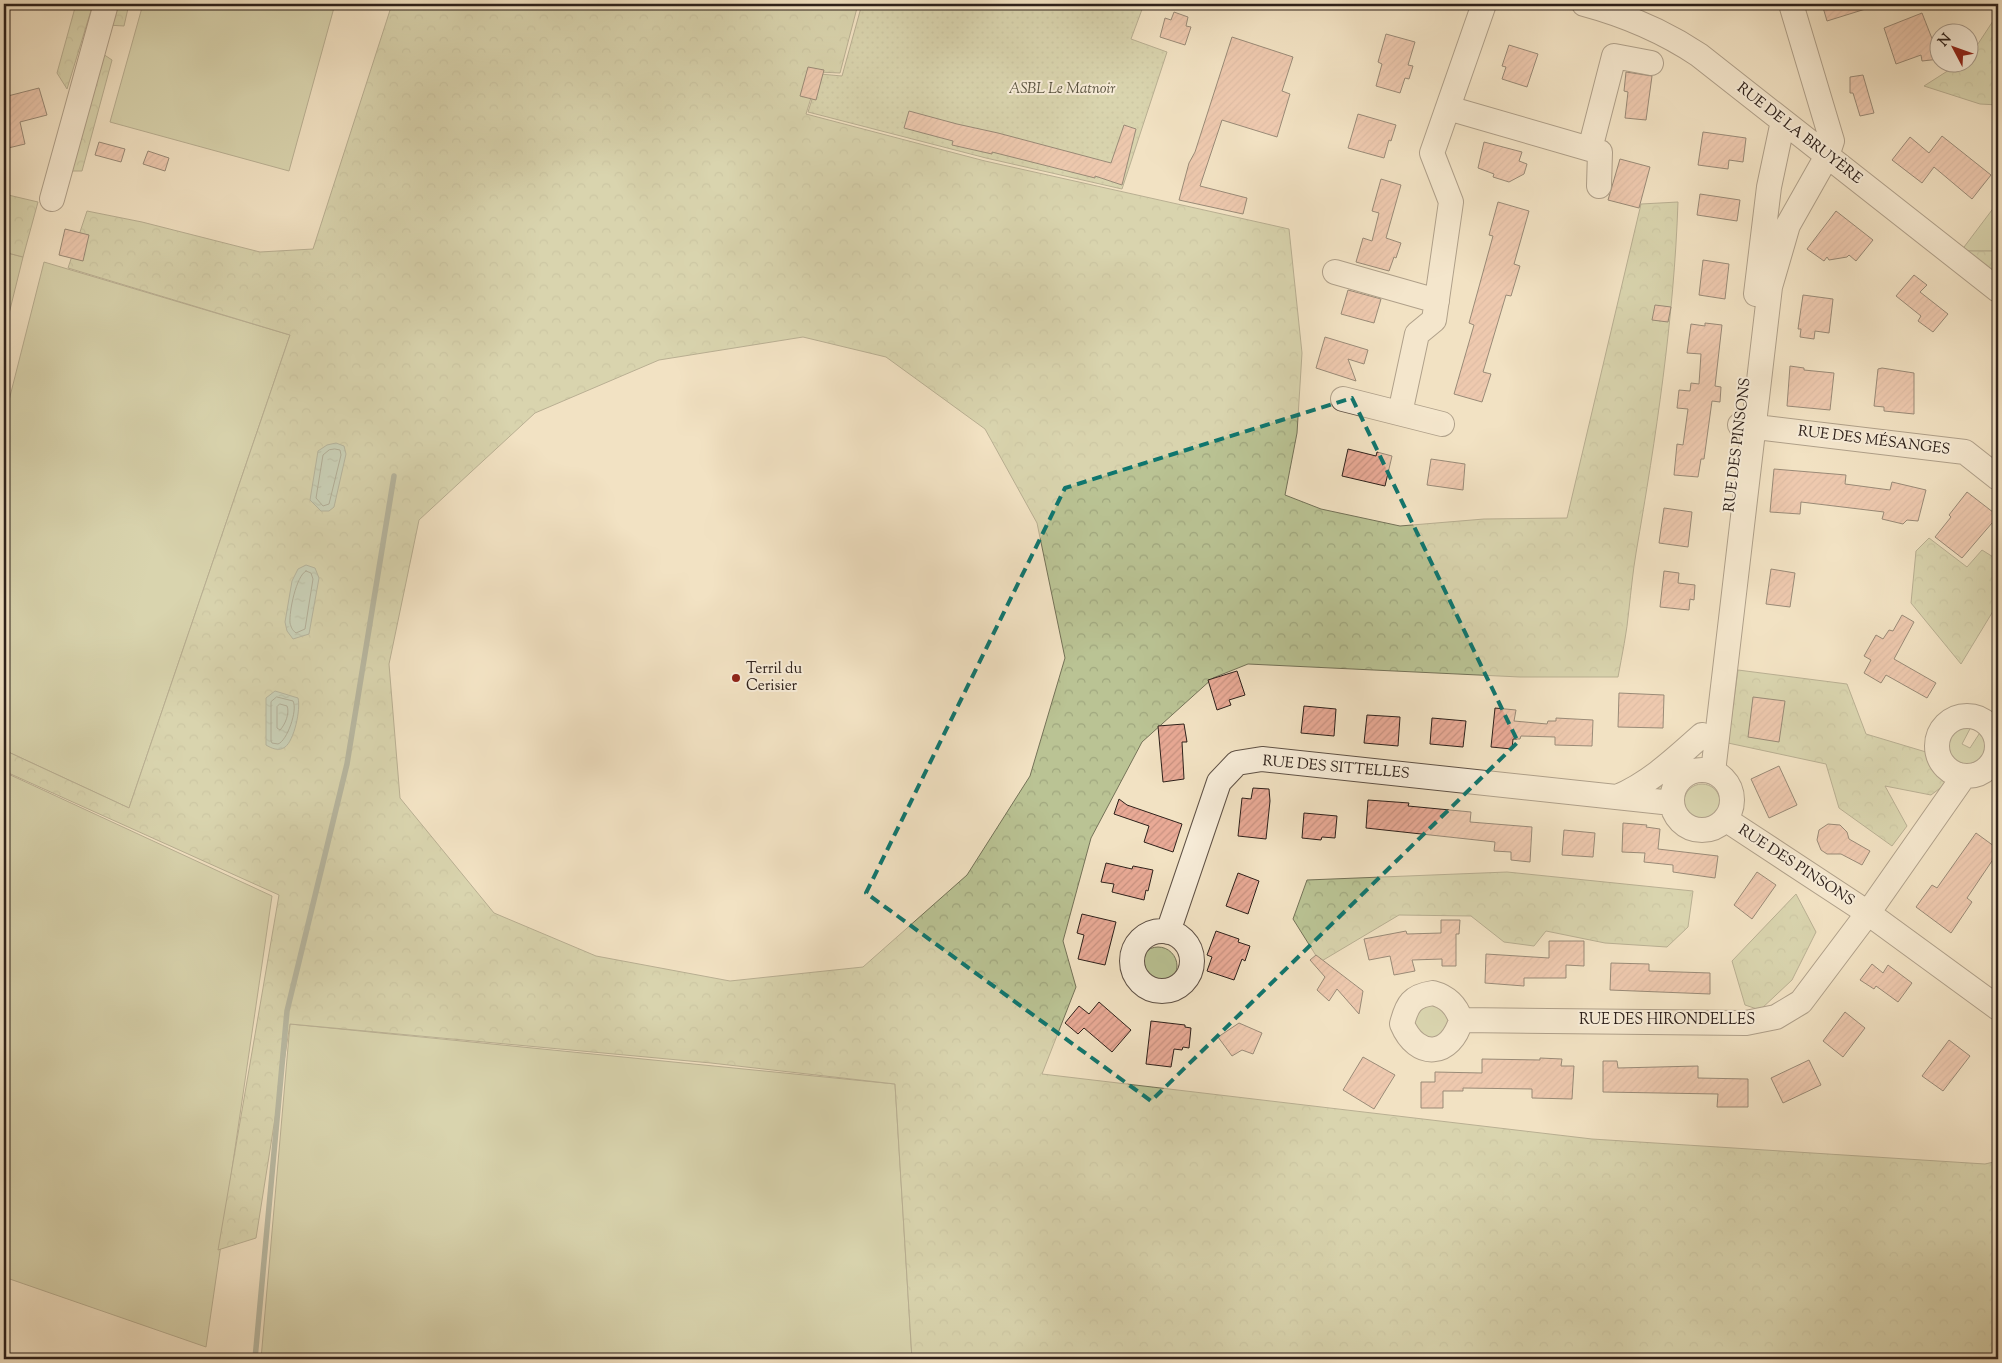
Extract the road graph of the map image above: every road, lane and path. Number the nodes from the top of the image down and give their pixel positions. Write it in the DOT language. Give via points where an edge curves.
graph roads {
  1 [pos="106,4"];
  2 [pos="1484,4"];
  3 [pos="1584,4"];
  4 [pos="1791,4"];
  5 [pos="1651,63"];
  6 [pos="1448,108"];
  7 [pos="1783,121"];
  8 [pos="1590,149"];
  9 [pos="1827,156"];
  10 [pos="1599,186"];
  11 [pos="52,199"];
  12 [pos="1335,272"];
  13 [pos="1998,290"];
  14 [pos="1437,301"];
  15 [pos="1343,399"];
  16 [pos="1400,413"];
  17 [pos="1442,424"];
  18 [pos="1747,426"];
  19 [pos="1998,478"];
  20 [pos="1702,735"];
  21 [pos="1706,771"];
  22 [pos="1964,776"];
  23 [pos="1618,797"];
  24 [pos="1672,803"];
  25 [pos="1725,819"];
  26 [pos="1868,913"];
  27 [pos="1168,932"];
  28 [pos="1998,1008"];
  29 [pos="1460,1020"];
  1 -- 11 [label="street"];
  2 -- 6 [label="street"];
  3 -- 7 [label="street, RUE DE LA BRUYÈRE" via="1642,23 1676,39"];
  4 -- 9 [label="street" via="1832,141"];
  5 -- 8 [label="street" via="1614,56"];
  6 -- 8 [label="street"];
  6 -- 14 [label="street" via="1432,153 1451,202"];
  7 -- 9 [label="street, RUE DE LA BRUYÈRE"];
  7 -- 18 [label="street, RUE DES PINSONS" via="1769,187"];
  8 -- 10 [label="street" via="1600,152"];
  9 -- 13 [label="street, RUE DE LA BRUYÈRE"];
  9 -- 18 [label="street, RUE DES PINSONS" via="1788,225 1770,287"];
  12 -- 14 [label="street"];
  14 -- 16 [label="street" via="1434,320 1417,334"];
  15 -- 16 [label="street"];
  16 -- 17 [label="street"];
  18 -- 19 [label="street, RUE DES MÉSANGES" via="1965,452"];
  18 -- 20 [label="street, RUE DES PINSONS"];
  18 -- 21 [label="street, RUE DES PINSONS"];
  20 -- 21 [label="street, RUE DES PINSONS"];
  20 -- 23 [label="street" via="1659,773 1637,789"];
  21 -- 24 [label="street" via="1688,773 1680,780 1675,785"];
  21 -- 25 [label="street" via="1723,778 1731,792 1730,810"];
  22 -- 26 [label="street, RUE DES HIRONDELLES"];
  23 -- 24 [label="street, RUE DES SITTELLES"];
  23 -- 27 [label="street, RUE DES SITTELLES" via="1262,759 1237,763 1220,782"];
  24 -- 25 [label="street" via="1683,823 1696,829 1714,827"];
  25 -- 26 [label="street, RUE DES PINSONS"];
  26 -- 28 [label="street, RUE DES PINSONS"];
  26 -- 29 [label="street, RUE DES HIRONDELLES" via="1801,1002 1776,1017 1746,1023"];
}
